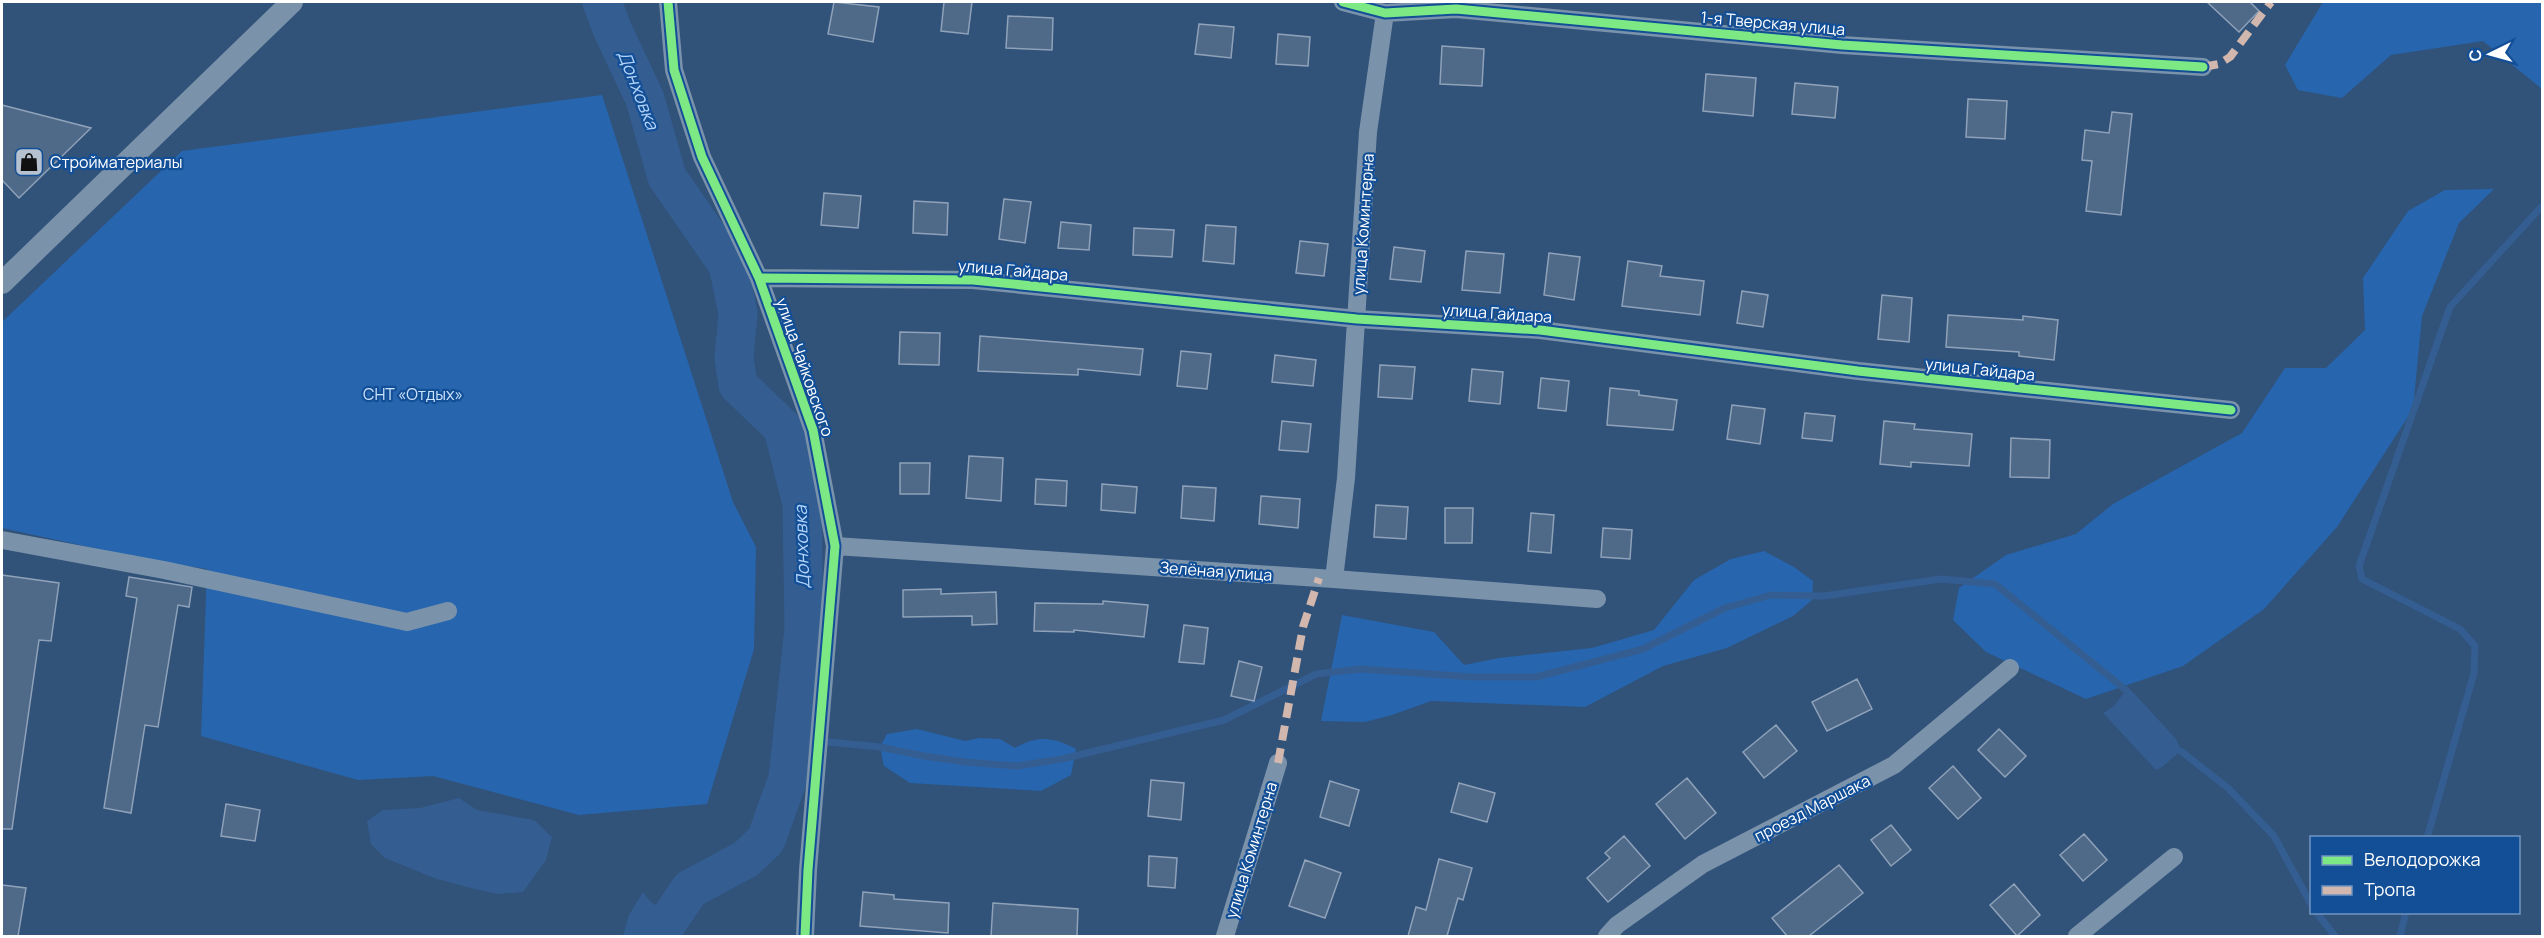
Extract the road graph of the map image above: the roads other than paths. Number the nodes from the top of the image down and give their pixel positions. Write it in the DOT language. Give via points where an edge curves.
graph roads {
  1 [pos="292,2"];
  2 [pos="668,2"];
  3 [pos="1343,2"];
  4 [pos="1422,7"];
  5 [pos="273,10"];
  6 [pos="1385,14"];
  7 [pos="2203,67"];
  8 [pos="759,278"];
  9 [pos="2,283"];
  10 [pos="1357,319"];
  11 [pos="2231,410"];
  12 [pos="2,540"];
  13 [pos="835,546"];
  14 [pos="1334,579"];
  15 [pos="1597,599"];
  16 [pos="448,611"];
  17 [pos="2010,669"];
  18 [pos="1278,763"];
  19 [pos="2174,857"];
  20 [pos="805,936"];
  21 [pos="1225,936"];
  22 [pos="1607,936"];
  23 [pos="2077,936"];
  1 -- 5 [label="street"];
  2 -- 8 [label="street, улица Чайковского" via="675,70 702,157"];
  3 -- 6 [label="street, 1-я Тверская улица"];
  4 -- 6 [label="street, 1-я Тверская улица"];
  4 -- 7 [label="street, 1-я Тверская улица" via="1842,45"];
  5 -- 9 [label="street"];
  6 -- 10 [label="street, улица Коминтерна" via="1368,132"];
  8 -- 10 [label="street, улица Гайдара" via="973,280"];
  8 -- 13 [label="street, улица Чайковского" via="813,430"];
  10 -- 11 [label="street, улица Гайдара" via="1540,330 1858,371"];
  10 -- 14 [label="street, улица Коминтерна" via="1346,478"];
  12 -- 16 [label="street" via="407,622"];
  13 -- 14 [label="street, Зелёная улица"];
  13 -- 20 [label="street, улица Чайковского"];
  14 -- 15 [label="street, Зелёная улица"];
  17 -- 22 [label="street, проезд Маршака" via="1894,765 1702,864"];
  18 -- 21 [label="street, улица Коминтерна"];
  19 -- 23 [label="street"];
}
